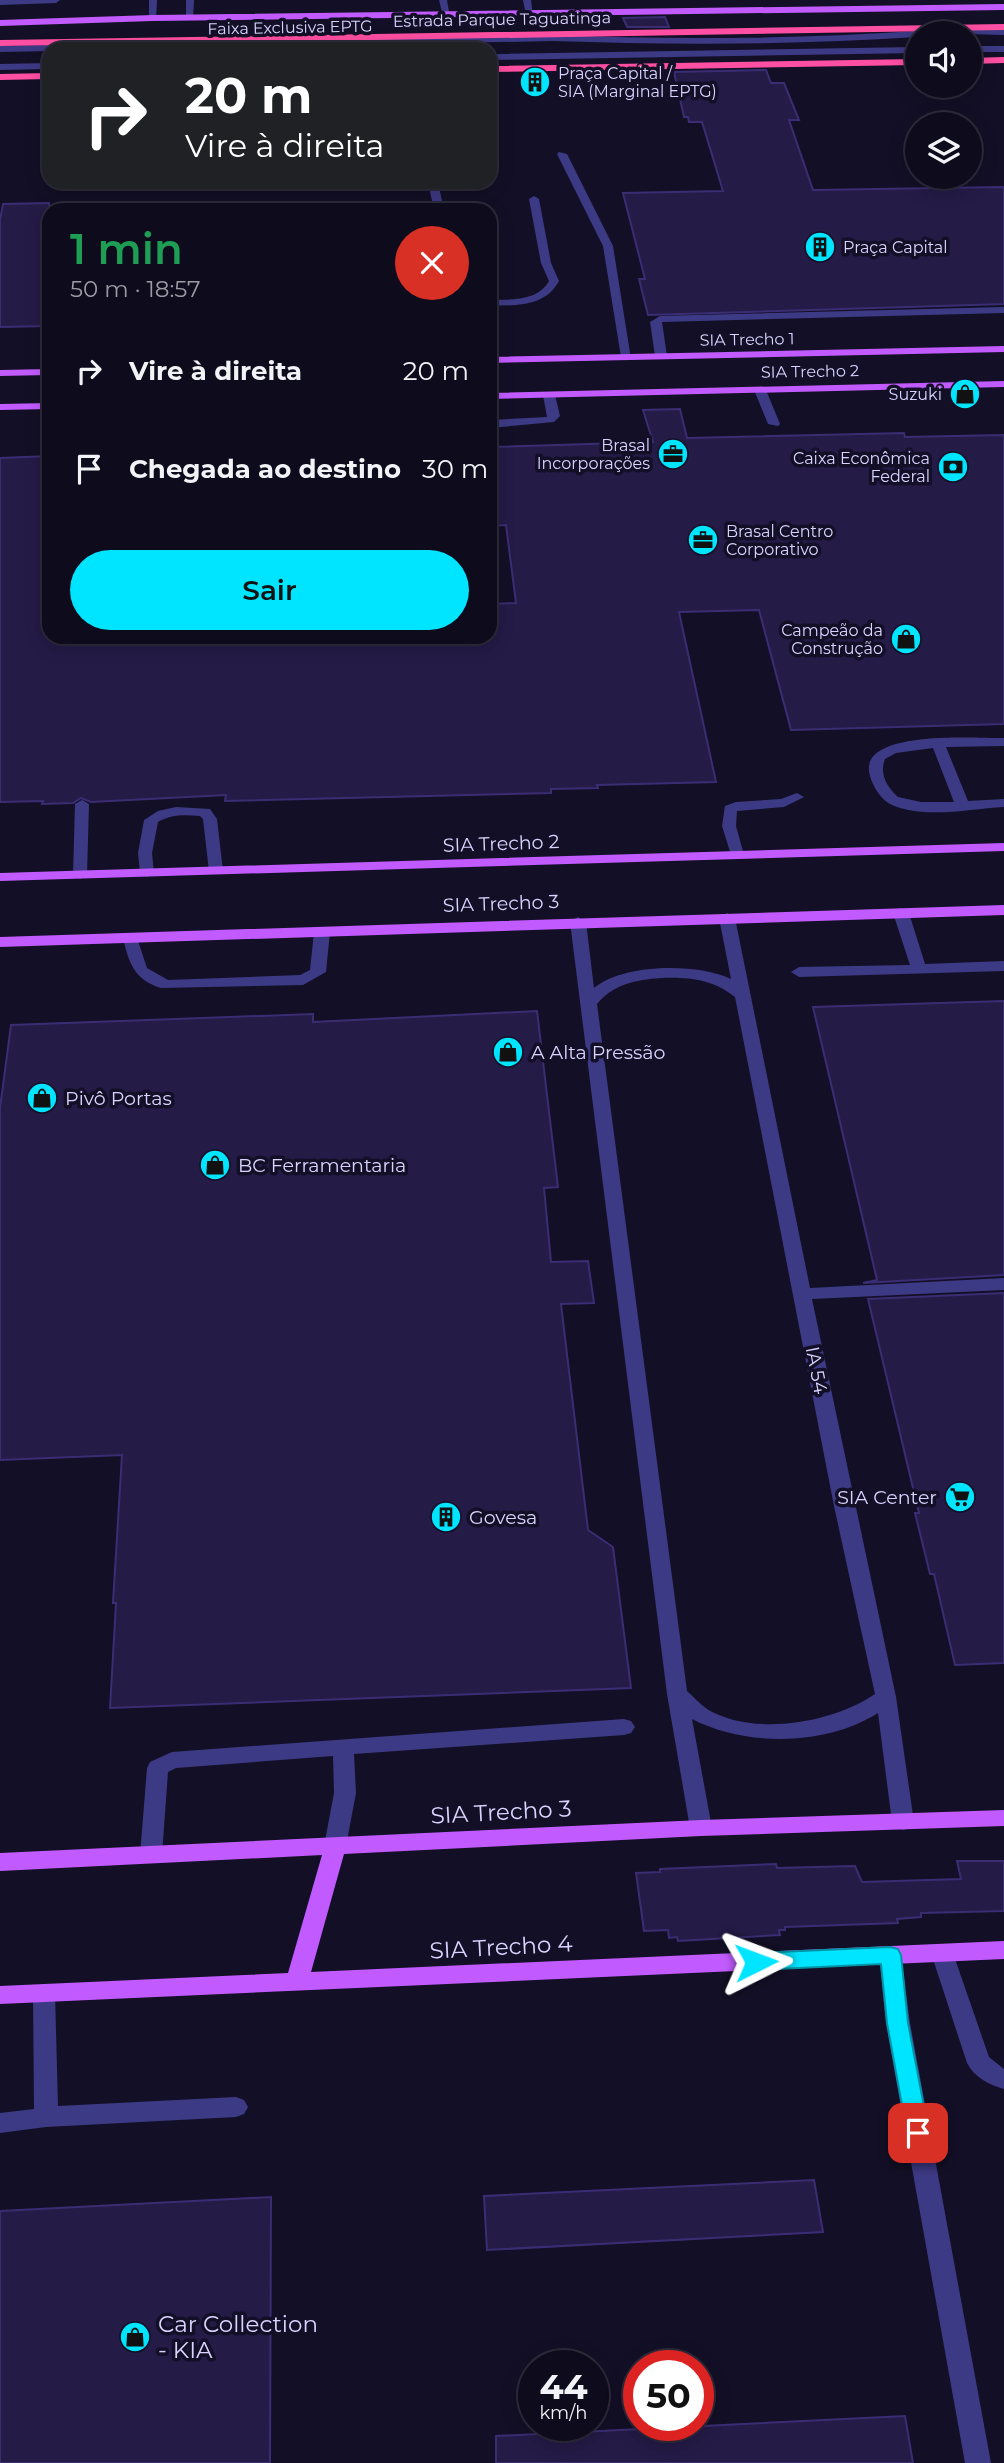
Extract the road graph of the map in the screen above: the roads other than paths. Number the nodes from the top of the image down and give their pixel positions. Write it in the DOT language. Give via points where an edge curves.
graph roads {
  1 [pos="56,0"];
  2 [pos="153,0"];
  3 [pos="190,0"];
  4 [pos="196,0"];
  5 [pos="443,0"];
  6 [pos="527,0"];
  7 [pos="0,2"];
  8 [pos="1004,7"];
  9 [pos="530,15"];
  10 [pos="447,16"];
  11 [pos="153,18"];
  12 [pos="190,18"];
  13 [pos="0,23"];
  14 [pos="1004,27"];
  15 [pos="982,32"];
  16 [pos="1004,32"];
  17 [pos="905,35"];
  18 [pos="42,42"];
  19 [pos="63,42"];
  20 [pos="351,42"];
  21 [pos="0,43"];
  22 [pos="42,48"];
  23 [pos="0,49"];
  24 [pos="982,49"];
  25 [pos="1004,49"];
  26 [pos="905,50"];
  27 [pos="497,57"];
  28 [pos="1004,60"];
  29 [pos="982,61"];
  30 [pos="905,62"];
  31 [pos="42,66"];
  32 [pos="0,67"];
  33 [pos="497,69"];
  34 [pos="42,76"];
  35 [pos="0,77"];
  36 [pos="562,154"];
  37 [pos="534,199"];
  38 [pos="497,302"];
  39 [pos="1004,310"];
  40 [pos="1004,349"];
  41 [pos="661,356"];
  42 [pos="627,357"];
  43 [pos="497,359"];
  44 [pos="42,372"];
  45 [pos="0,373"];
  46 [pos="1004,384"];
  47 [pos="760,390"];
  48 [pos="549,395"];
  49 [pos="497,396"];
  50 [pos="42,406"];
  51 [pos="0,407"];
  52 [pos="497,424"];
  53 [pos="774,424"];
  54 [pos="1004,742"];
  55 [pos="938,744"];
  56 [pos="797,797"];
  57 [pos="1004,803"];
  58 [pos="82,804"];
  59 [pos="962,804"];
  60 [pos="1004,848"];
  61 [pos="737,855"];
  62 [pos="216,871"];
  63 [pos="146,873"];
  64 [pos="80,875"];
  65 [pos="0,877"];
  66 [pos="1004,910"];
  67 [pos="901,913"];
  68 [pos="727,918"];
  69 [pos="578,922"];
  70 [pos="322,932"];
  71 [pos="131,938"];
  72 [pos="0,942"];
  73 [pos="1004,966"];
  74 [pos="919,969"];
  75 [pos="799,972"];
  76 [pos="741,994"];
  77 [pos="589,1003"];
  78 [pos="1004,1284"];
  79 [pos="803,1294"];
  80 [pos="677,1694"];
  81 [pos="886,1697"];
  82 [pos="624,1727"];
  83 [pos="343,1747"];
  84 [pos="1004,1818"];
  85 [pos="902,1822"];
  86 [pos="701,1828"];
  87 [pos="335,1846"];
  88 [pos="151,1855"];
  89 [pos="0,1862"];
  90 [pos="1004,1950"];
  91 [pos="942,1953"];
  92 [pos="890,1955"];
  93 [pos="298,1983"];
  94 [pos="44,1993"];
  95 [pos="0,1995"];
  96 [pos="1004,2079"];
  97 [pos="236,2107"];
  98 [pos="46,2117"];
  99 [pos="0,2123"];
  100 [pos="978,2463"];
  1 -- 7 [label="street"];
  2 -- 11 [label="street"];
  3 -- 4 [label="street"];
  3 -- 12 [label="street"];
  5 -- 10 [label="street"];
  6 -- 9 [label="street"];
  8 -- 9 [label="main road"];
  9 -- 10 [label="main road"];
  10 -- 12 [label="main road"];
  11 -- 12 [label="main road"];
  11 -- 13 [label="main road"];
  14 -- 19 [label="highway, Estrada Parque Taguatinga"];
  15 -- 16 [label="street"];
  17 -- 20 [label="street, Faixa Exclusiva EPTG"];
  18 -- 21 [label="highway, Estrada Parque Taguatinga"];
  22 -- 23 [label="street, Faixa Exclusiva EPTG"];
  24 -- 25 [label="street"];
  26 -- 27 [label="street"];
  28 -- 29 [label="highway"];
  30 -- 33 [label="highway"];
  31 -- 32 [label="street"];
  34 -- 35 [label="highway"];
  36 -- 42 [label="street" via="608,246"];
  37 -- 38 [label="street" via="546,263 554,281 551,289 537,298"];
  39 -- 41 [label="street" via="660,319 655,322"];
  40 -- 41 [label="main road, SIA Trecho 1"];
  41 -- 42 [label="main road, SIA Trecho 1"];
  42 -- 43 [label="main road, SIA Trecho 1"];
  44 -- 45 [label="main road"];
  46 -- 47 [label="main road, SIA Trecho 2"];
  47 -- 48 [label="main road, SIA Trecho 2"];
  47 -- 53 [label="street"];
  48 -- 49 [label="main road, SIA Trecho 2"];
  48 -- 52 [label="street" via="554,416 550,420"];
  50 -- 51 [label="main road"];
  54 -- 55 [label="street"];
  55 -- 59 [label="street"];
  55 -- 59 [label="street" via="902,746 882,754 876,763 877,778 896,801 921,806"];
  56 -- 61 [label="street" via="730,809 729,826"];
  57 -- 59 [label="street"];
  58 -- 64 [label="street"];
  60 -- 61 [label="main road, SIA Trecho 2"];
  61 -- 62 [label="main road, SIA Trecho 2"];
  62 -- 63 [label="main road, SIA Trecho 2"];
  62 -- 63 [label="street" via="210,819 205,812 190,810 160,813 150,820"];
  63 -- 64 [label="main road, SIA Trecho 2"];
  64 -- 65 [label="main road, SIA Trecho 2"];
  66 -- 67 [label="main road, SIA Trecho 3"];
  67 -- 68 [label="main road, SIA Trecho 3"];
  67 -- 74 [label="street"];
  68 -- 69 [label="main road, SIA Trecho 3"];
  68 -- 76 [label="street, IA 54"];
  69 -- 70 [label="main road, SIA Trecho 3"];
  69 -- 77 [label="street"];
  70 -- 71 [label="main road, SIA Trecho 3"];
  70 -- 71 [label="street" via="318,972 303,981 167,985 149,980 137,966"];
  71 -- 72 [label="main road, SIA Trecho 3"];
  73 -- 74 [label="street"];
  74 -- 75 [label="street"];
  76 -- 77 [label="street" via="721,979 668,974 618,982 605,987"];
  76 -- 79 [label="street, IA 54"];
  77 -- 80 [label="street"];
  78 -- 79 [label="street"];
  79 -- 81 [label="street, IA 54"];
  80 -- 81 [label="street" via="701,1715 740,1727 777,1730 824,1727 859,1715"];
  80 -- 86 [label="street"];
  81 -- 85 [label="street, IA 54"];
  82 -- 83 [label="street"];
  83 -- 87 [label="street" via="345,1793"];
  83 -- 88 [label="street" via="173,1760 158,1768"];
  84 -- 85 [label="main road, SIA Trecho 3"];
  85 -- 86 [label="main road, SIA Trecho 3"];
  86 -- 87 [label="main road, SIA Trecho 3"];
  87 -- 88 [label="main road, SIA Trecho 3"];
  87 -- 93 [label="main road"];
  88 -- 89 [label="main road, SIA Trecho 3"];
  90 -- 91 [label="main road, SIA Trecho 4"];
  91 -- 92 [label="main road, SIA Trecho 4"];
  91 -- 96 [label="street" via="979,2063"];
  92 -- 93 [label="main road, SIA Trecho 4"];
  92 -- 100 [label="street" via="898,2023"];
  93 -- 94 [label="main road, SIA Trecho 4"];
  94 -- 95 [label="main road, SIA Trecho 4"];
  94 -- 98 [label="street"];
  97 -- 98 [label="street"];
  98 -- 99 [label="street"];
}
